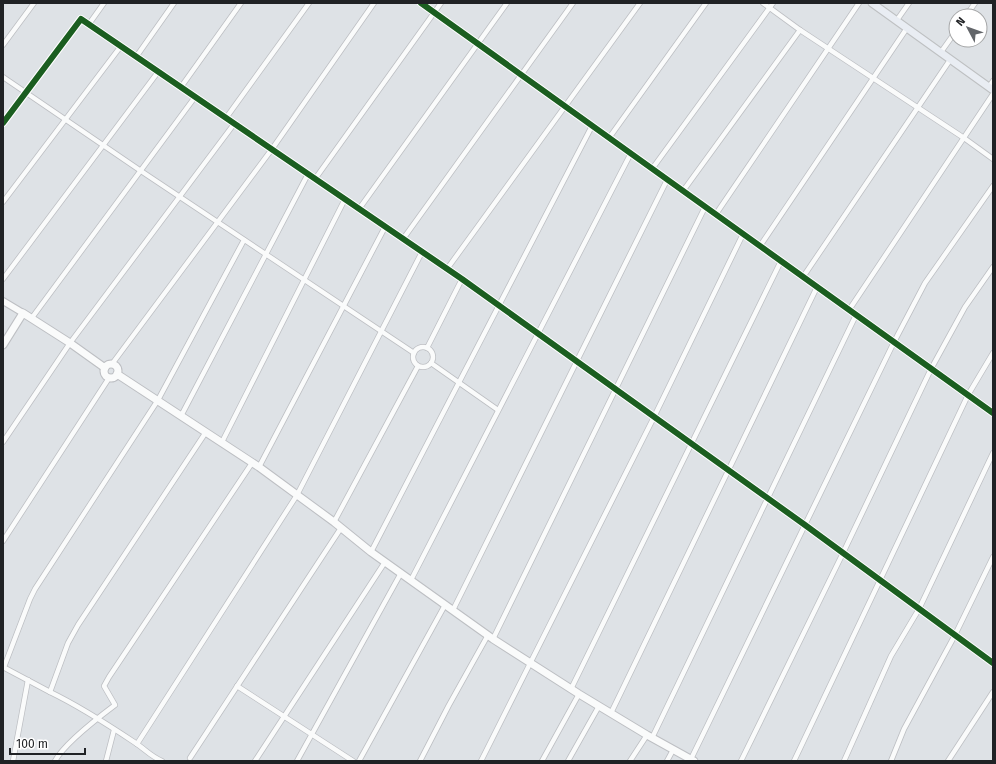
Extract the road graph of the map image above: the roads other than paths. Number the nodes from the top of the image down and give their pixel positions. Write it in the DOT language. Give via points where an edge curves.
graph roads {
  1 [pos="34,3"];
  2 [pos="104,3"];
  3 [pos="174,3"];
  4 [pos="241,3"];
  5 [pos="309,3"];
  6 [pos="374,3"];
  7 [pos="421,3"];
  8 [pos="441,3"];
  9 [pos="507,3"];
  10 [pos="573,3"];
  11 [pos="640,3"];
  12 [pos="706,3"];
  13 [pos="763,3"];
  14 [pos="773,3"];
  15 [pos="859,3"];
  16 [pos="872,3"];
  17 [pos="909,3"];
  18 [pos="769,8"];
  19 [pos="434,12"];
  20 [pos="896,20"];
  21 [pos="89,24"];
  22 [pos="907,28"];
  23 [pos="800,30"];
  24 [pos="948,42"];
  25 [pos="478,44"];
  26 [pos="3,45"];
  27 [pos="121,46"];
  28 [pos="828,49"];
  29 [pos="941,52"];
  30 [pos="136,56"];
  31 [pos="950,60"];
  32 [pos="158,72"];
  33 [pos="521,75"];
  34 [pos="3,77"];
  35 [pos="873,79"];
  36 [pos="992,86"];
  37 [pos="180,87"];
  38 [pos="25,92"];
  39 [pos="993,94"];
  40 [pos="195,97"];
  41 [pos="565,106"];
  42 [pos="917,107"];
  43 [pos="226,118"];
  44 [pos="65,120"];
  45 [pos="3,123"];
  46 [pos="234,124"];
  47 [pos="592,126"];
  48 [pos="609,138"];
  49 [pos="964,138"];
  50 [pos="103,145"];
  51 [pos="272,149"];
  52 [pos="631,153"];
  53 [pos="993,159"];
  54 [pos="652,169"];
  55 [pos="141,171"];
  56 [pos="308,174"];
  57 [pos="315,179"];
  58 [pos="667,180"];
  59 [pos="993,186"];
  60 [pos="683,191"];
  61 [pos="179,197"];
  62 [pos="345,199"];
  63 [pos="3,202"];
  64 [pos="705,207"];
  65 [pos="359,209"];
  66 [pos="716,214"];
  67 [pos="218,223"];
  68 [pos="385,227"];
  69 [pos="743,234"];
  70 [pos="403,239"];
  71 [pos="244,240"];
  72 [pos="760,246"];
  73 [pos="422,252"];
  74 [pos="266,254"];
  75 [pos="781,261"];
  76 [pos="993,267"];
  77 [pos="447,270"];
  78 [pos="803,277"];
  79 [pos="3,279"];
  80 [pos="304,280"];
  81 [pos="462,280"];
  82 [pos="817,287"];
  83 [pos="3,301"];
  84 [pos="343,306"];
  85 [pos="499,306"];
  86 [pos="849,310"];
  87 [pos="23,313"];
  88 [pos="856,315"];
  89 [pos="31,319"];
  90 [pos="382,332"];
  91 [pos="538,334"];
  92 [pos="894,342"];
  93 [pos="70,343"];
  94 [pos="3,345"];
  95 [pos="427,348"];
  96 [pos="993,352"];
  97 [pos="414,353"];
  98 [pos="577,362"];
  99 [pos="112,364"];
  100 [pos="431,364"];
  101 [pos="418,366"];
  102 [pos="105,368"];
  103 [pos="931,369"];
  104 [pos="117,374"];
  105 [pos="109,378"];
  106 [pos="459,383"];
  107 [pos="616,390"];
  108 [pos="968,395"];
  109 [pos="158,400"];
  110 [pos="498,410"];
  111 [pos="993,413"];
  112 [pos="181,416"];
  113 [pos="654,417"];
  114 [pos="206,432"];
  115 [pos="3,442"];
  116 [pos="222,442"];
  117 [pos="692,444"];
  118 [pos="993,453"];
  119 [pos="256,465"];
  120 [pos="728,470"];
  121 [pos="297,495"];
  122 [pos="768,498"];
  123 [pos="334,522"];
  124 [pos="805,525"];
  125 [pos="341,528"];
  126 [pos="3,541"];
  127 [pos="371,552"];
  128 [pos="843,553"];
  129 [pos="993,556"];
  130 [pos="385,562"];
  131 [pos="401,573"];
  132 [pos="411,580"];
  133 [pos="880,580"];
  134 [pos="445,604"];
  135 [pos="919,609"];
  136 [pos="453,610"];
  137 [pos="955,635"];
  138 [pos="491,637"];
  139 [pos="530,663"];
  140 [pos="993,663"];
  141 [pos="4,667"];
  142 [pos="28,680"];
  143 [pos="237,686"];
  144 [pos="571,689"];
  145 [pos="50,692"];
  146 [pos="993,692"];
  147 [pos="579,694"];
  148 [pos="599,706"];
  149 [pos="610,713"];
  150 [pos="284,716"];
  151 [pos="98,718"];
  152 [pos="114,730"];
  153 [pos="312,734"];
  154 [pos="649,736"];
  155 [pos="137,744"];
  156 [pos="674,750"];
  157 [pos="190,758"];
  158 [pos="151,759"];
  159 [pos="692,760"];
  160 [pos="13,761"];
  161 [pos="55,761"];
  162 [pos="106,761"];
  163 [pos="162,761"];
  164 [pos="255,761"];
  165 [pos="297,761"];
  166 [pos="353,761"];
  167 [pos="359,761"];
  168 [pos="420,761"];
  169 [pos="481,761"];
  170 [pos="542,761"];
  171 [pos="568,761"];
  172 [pos="630,761"];
  173 [pos="667,761"];
  174 [pos="741,761"];
  175 [pos="794,761"];
  176 [pos="844,761"];
  177 [pos="891,761"];
  178 [pos="948,761"];
  1 -- 26 [label="street"];
  2 -- 21 [label="street"];
  3 -- 30 [label="street"];
  4 -- 37 [label="street"];
  5 -- 43 [label="street"];
  6 -- 51 [label="street"];
  7 -- 19 [label="street"];
  8 -- 19 [label="street"];
  9 -- 25 [label="street"];
  10 -- 33 [label="street"];
  11 -- 41 [label="street"];
  12 -- 48 [label="street"];
  13 -- 18 [label="street"];
  14 -- 18 [label="street"];
  15 -- 28 [label="street"];
  16 -- 20 [label="main road"];
  17 -- 20 [label="street"];
  18 -- 23 [label="street"];
  18 -- 54 [label="street"];
  19 -- 25 [label="street"];
  19 -- 57 [label="street"];
  20 -- 22 [label="main road"];
  21 -- 27 [label="street"];
  21 -- 38 [label="street" via="81,19"];
  22 -- 29 [label="main road"];
  22 -- 35 [label="street"];
  23 -- 28 [label="street"];
  23 -- 60 [label="street"];
  24 -- 29 [label="street"];
  25 -- 33 [label="street"];
  25 -- 65 [label="street"];
  27 -- 30 [label="street"];
  27 -- 44 [label="street"];
  28 -- 35 [label="street"];
  28 -- 66 [label="street"];
  29 -- 31 [label="main road"];
  30 -- 32 [label="street"];
  31 -- 36 [label="main road"];
  31 -- 42 [label="street"];
  32 -- 37 [label="street"];
  32 -- 50 [label="street"];
  33 -- 41 [label="street"];
  33 -- 70 [label="street"];
  34 -- 38 [label="street"];
  35 -- 42 [label="street"];
  35 -- 72 [label="street"];
  37 -- 40 [label="street"];
  38 -- 44 [label="street"];
  38 -- 45 [label="street"];
  39 -- 49 [label="street"];
  40 -- 43 [label="street"];
  40 -- 55 [label="street"];
  41 -- 47 [label="street"];
  41 -- 77 [label="street"];
  42 -- 49 [label="street"];
  42 -- 78 [label="street"];
  43 -- 46 [label="street"];
  44 -- 50 [label="street"];
  44 -- 63 [label="street"];
  46 -- 51 [label="street"];
  46 -- 61 [label="street"];
  47 -- 48 [label="street"];
  47 -- 85 [label="street"];
  48 -- 52 [label="street"];
  49 -- 53 [label="street"];
  49 -- 86 [label="street"];
  50 -- 55 [label="street"];
  50 -- 79 [label="street"];
  51 -- 56 [label="street"];
  51 -- 67 [label="street"];
  52 -- 54 [label="street"];
  52 -- 91 [label="street"];
  54 -- 58 [label="street"];
  55 -- 61 [label="street"];
  55 -- 89 [label="street"];
  56 -- 57 [label="street"];
  56 -- 74 [label="street"];
  57 -- 62 [label="street"];
  58 -- 60 [label="street"];
  58 -- 98 [label="street"];
  59 -- 92 [label="street" via="925,283"];
  60 -- 64 [label="street"];
  61 -- 67 [label="street"];
  61 -- 93 [label="street"];
  62 -- 65 [label="street"];
  62 -- 80 [label="street"];
  64 -- 66 [label="street"];
  64 -- 107 [label="street"];
  65 -- 68 [label="street"];
  66 -- 69 [label="street"];
  67 -- 71 [label="street"];
  67 -- 99 [label="street"];
  68 -- 70 [label="street"];
  68 -- 84 [label="street"];
  69 -- 72 [label="street"];
  69 -- 113 [label="street"];
  70 -- 73 [label="street"];
  71 -- 74 [label="street"];
  71 -- 109 [label="street"];
  72 -- 75 [label="street"];
  73 -- 77 [label="street"];
  73 -- 90 [label="street"];
  74 -- 80 [label="street"];
  74 -- 112 [label="street"];
  75 -- 78 [label="street"];
  75 -- 117 [label="street"];
  76 -- 103 [label="street" via="965,307"];
  77 -- 81 [label="street"];
  78 -- 82 [label="street"];
  80 -- 84 [label="street"];
  80 -- 116 [label="street"];
  81 -- 85 [label="street"];
  81 -- 95 [label="street"];
  82 -- 86 [label="street"];
  82 -- 120 [label="street"];
  83 -- 87 [label="street"];
  84 -- 90 [label="street"];
  84 -- 119 [label="street"];
  85 -- 91 [label="street"];
  85 -- 106 [label="street"];
  86 -- 88 [label="street"];
  87 -- 89 [label="main road"];
  87 -- 94 [label="main road"];
  88 -- 92 [label="street"];
  88 -- 122 [label="street"];
  89 -- 93 [label="main road"];
  90 -- 97 [label="street"];
  90 -- 121 [label="street"];
  91 -- 98 [label="street"];
  91 -- 110 [label="street"];
  92 -- 103 [label="street"];
  92 -- 124 [label="street"];
  93 -- 102 [label="main road"];
  93 -- 115 [label="street"];
  95 -- 97 [label="street" via="419,348"];
  95 -- 100 [label="street" via="432,353"];
  96 -- 108 [label="street"];
  97 -- 101 [label="street" via="413,360"];
  98 -- 107 [label="street"];
  98 -- 136 [label="street"];
  99 -- 102 [label="main road"];
  99 -- 104 [label="main road" via="116,366"];
  100 -- 101 [label="street" via="425,368"];
  100 -- 106 [label="street"];
  101 -- 123 [label="street"];
  102 -- 105 [label="main road" via="105,375"];
  103 -- 108 [label="street"];
  103 -- 128 [label="street"];
  104 -- 105 [label="main road" via="114,378"];
  104 -- 109 [label="main road"];
  105 -- 126 [label="street"];
  106 -- 110 [label="street"];
  106 -- 127 [label="street"];
  107 -- 113 [label="street"];
  107 -- 138 [label="street"];
  108 -- 111 [label="street"];
  108 -- 133 [label="street"];
  109 -- 112 [label="main road"];
  109 -- 141 [label="street" via="35,589"];
  110 -- 132 [label="street"];
  112 -- 114 [label="main road"];
  113 -- 117 [label="street"];
  113 -- 139 [label="street"];
  114 -- 116 [label="main road"];
  114 -- 145 [label="street" via="78,625 68,643"];
  116 -- 119 [label="main road"];
  117 -- 120 [label="street"];
  117 -- 144 [label="street"];
  118 -- 135 [label="street"];
  119 -- 121 [label="main road"];
  119 -- 151 [label="street" via="109,677 104,686 115,705"];
  120 -- 122 [label="street"];
  120 -- 149 [label="street"];
  121 -- 123 [label="main road"];
  121 -- 155 [label="street"];
  122 -- 124 [label="street"];
  122 -- 154 [label="street"];
  123 -- 125 [label="main road"];
  124 -- 128 [label="street"];
  124 -- 159 [label="street"];
  125 -- 127 [label="main road"];
  125 -- 143 [label="street"];
  127 -- 130 [label="main road"];
  128 -- 133 [label="street"];
  128 -- 174 [label="street"];
  129 -- 137 [label="street"];
  130 -- 131 [label="main road"];
  130 -- 150 [label="street"];
  131 -- 132 [label="main road"];
  131 -- 153 [label="street"];
  132 -- 134 [label="main road"];
  133 -- 135 [label="street"];
  133 -- 175 [label="street"];
  134 -- 136 [label="main road"];
  134 -- 167 [label="street"];
  135 -- 137 [label="street"];
  135 -- 176 [label="street" via="892,656"];
  136 -- 138 [label="main road"];
  137 -- 140 [label="street"];
  137 -- 177 [label="street" via="904,729"];
  138 -- 139 [label="main road"];
  138 -- 168 [label="street" via="449,706"];
  139 -- 144 [label="main road"];
  139 -- 169 [label="street"];
  141 -- 142 [label="street"];
  142 -- 145 [label="street"];
  142 -- 160 [label="street"];
  143 -- 150 [label="street"];
  143 -- 157 [label="street"];
  144 -- 147 [label="main road"];
  145 -- 151 [label="street"];
  146 -- 178 [label="street"];
  147 -- 148 [label="main road"];
  147 -- 170 [label="street"];
  148 -- 149 [label="main road"];
  148 -- 171 [label="street"];
  149 -- 154 [label="main road"];
  150 -- 153 [label="street"];
  150 -- 164 [label="street"];
  151 -- 152 [label="street"];
  151 -- 161 [label="street"];
  152 -- 155 [label="street"];
  152 -- 162 [label="street"];
  153 -- 165 [label="street"];
  153 -- 166 [label="street"];
  154 -- 156 [label="main road"];
  154 -- 172 [label="street"];
  155 -- 158 [label="street"];
  156 -- 159 [label="main road"];
  156 -- 173 [label="street"];
  158 -- 163 [label="street"];
}
